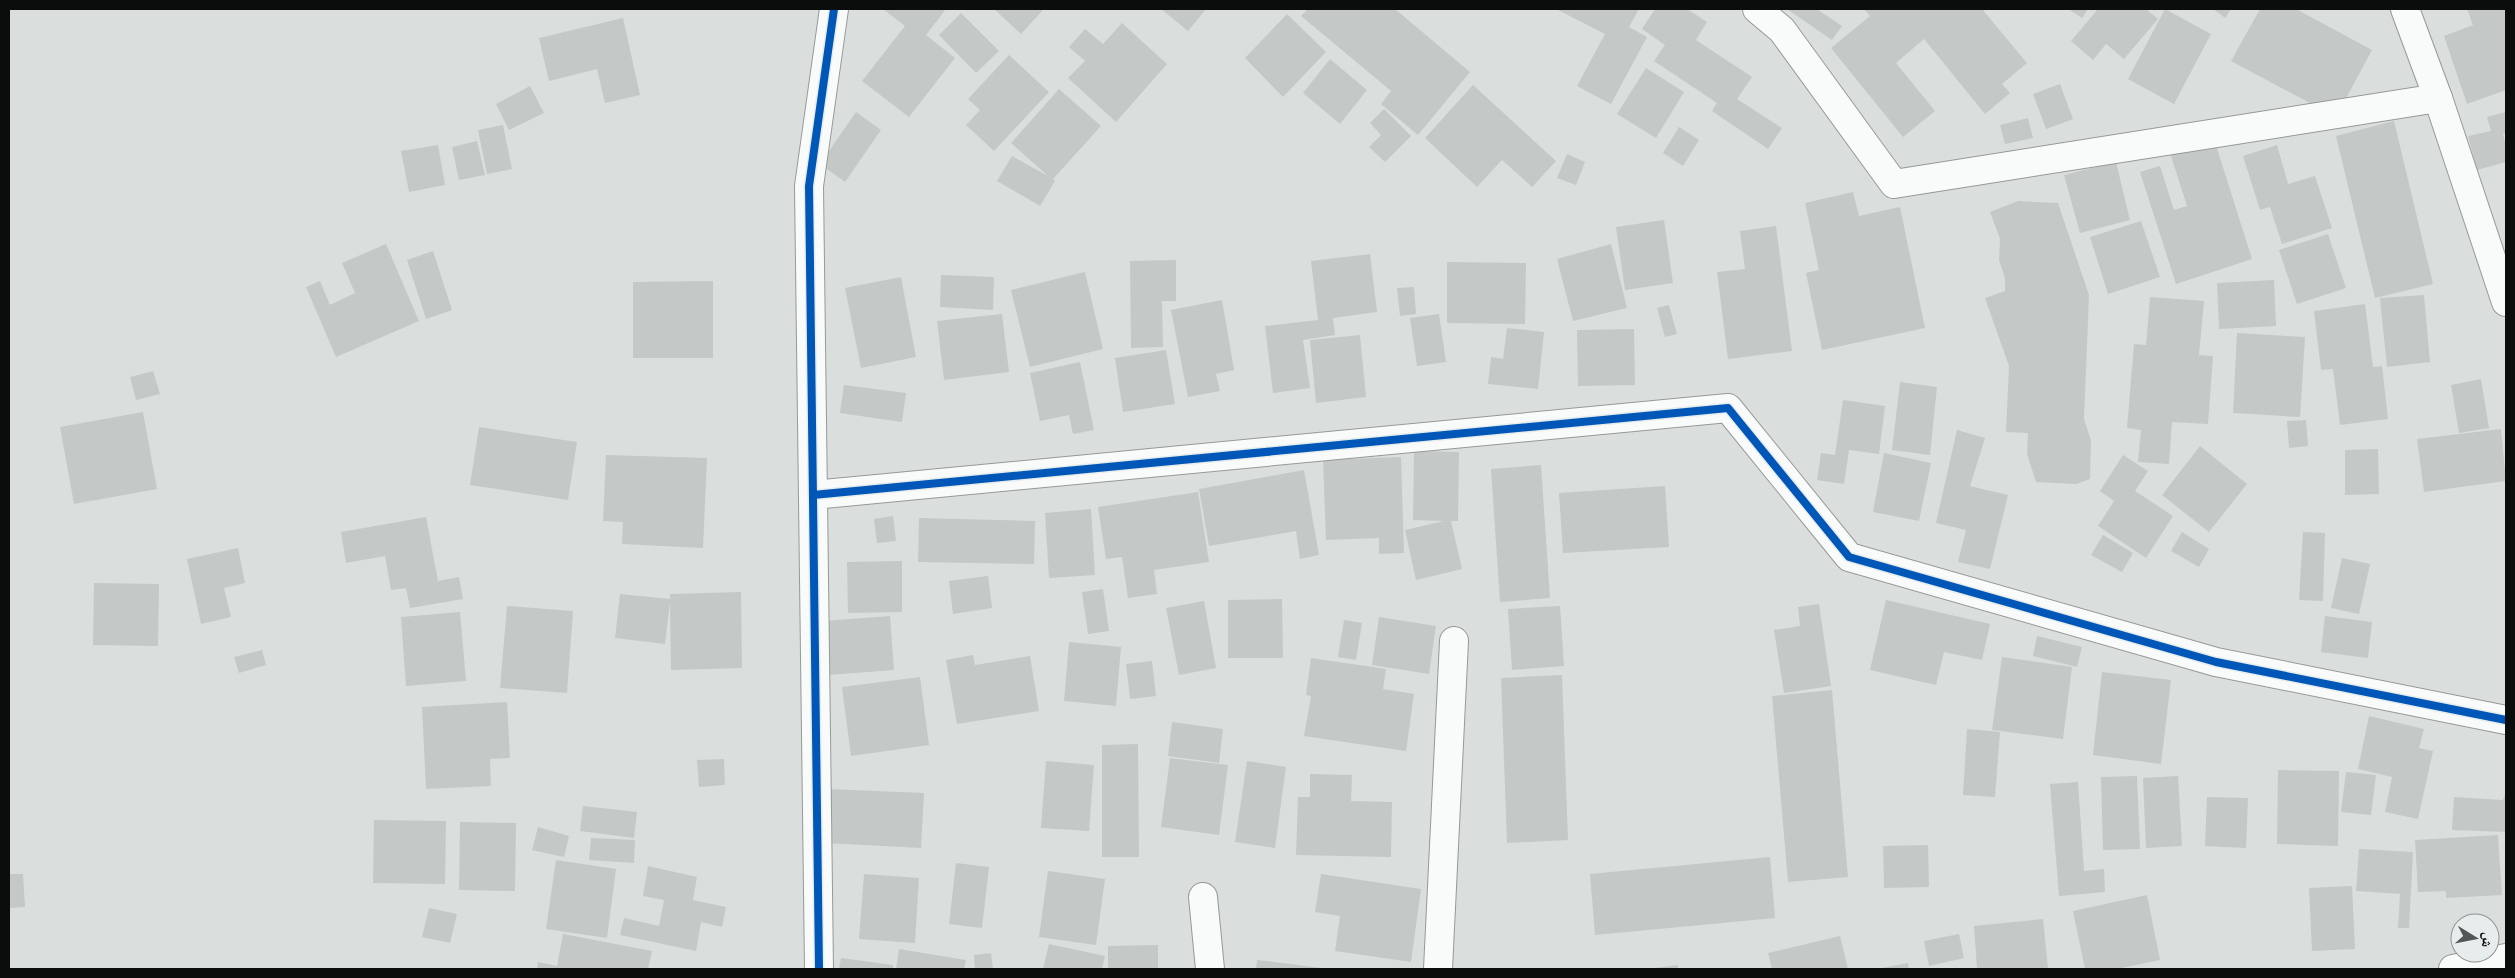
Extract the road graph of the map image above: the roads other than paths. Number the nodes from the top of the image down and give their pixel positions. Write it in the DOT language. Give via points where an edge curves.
graph roads {
  1 [pos="834,9"];
  2 [pos="1757,9"];
  3 [pos="2405,9"];
  4 [pos="2438,98"];
  5 [pos="2506,302"];
  6 [pos="813,495"];
  7 [pos="1454,641"];
  8 [pos="2506,720"];
  9 [pos="1203,897"];
  10 [pos="2506,958"];
  11 [pos="819,969"];
  12 [pos="1210,969"];
  13 [pos="1438,969"];
  14 [pos="2454,969"];
  1 -- 6 [label="street" via="809,186"];
  2 -- 4 [label="street" via="1782,30 1894,184"];
  3 -- 4 [label="street"];
  4 -- 5 [label="street"];
  6 -- 8 [label="street" via="1728,408 1849,557 2216,662"];
  6 -- 11 [label="street"];
  7 -- 13 [label="street"];
  9 -- 12 [label="street"];
  10 -- 14 [label="street"];
}
